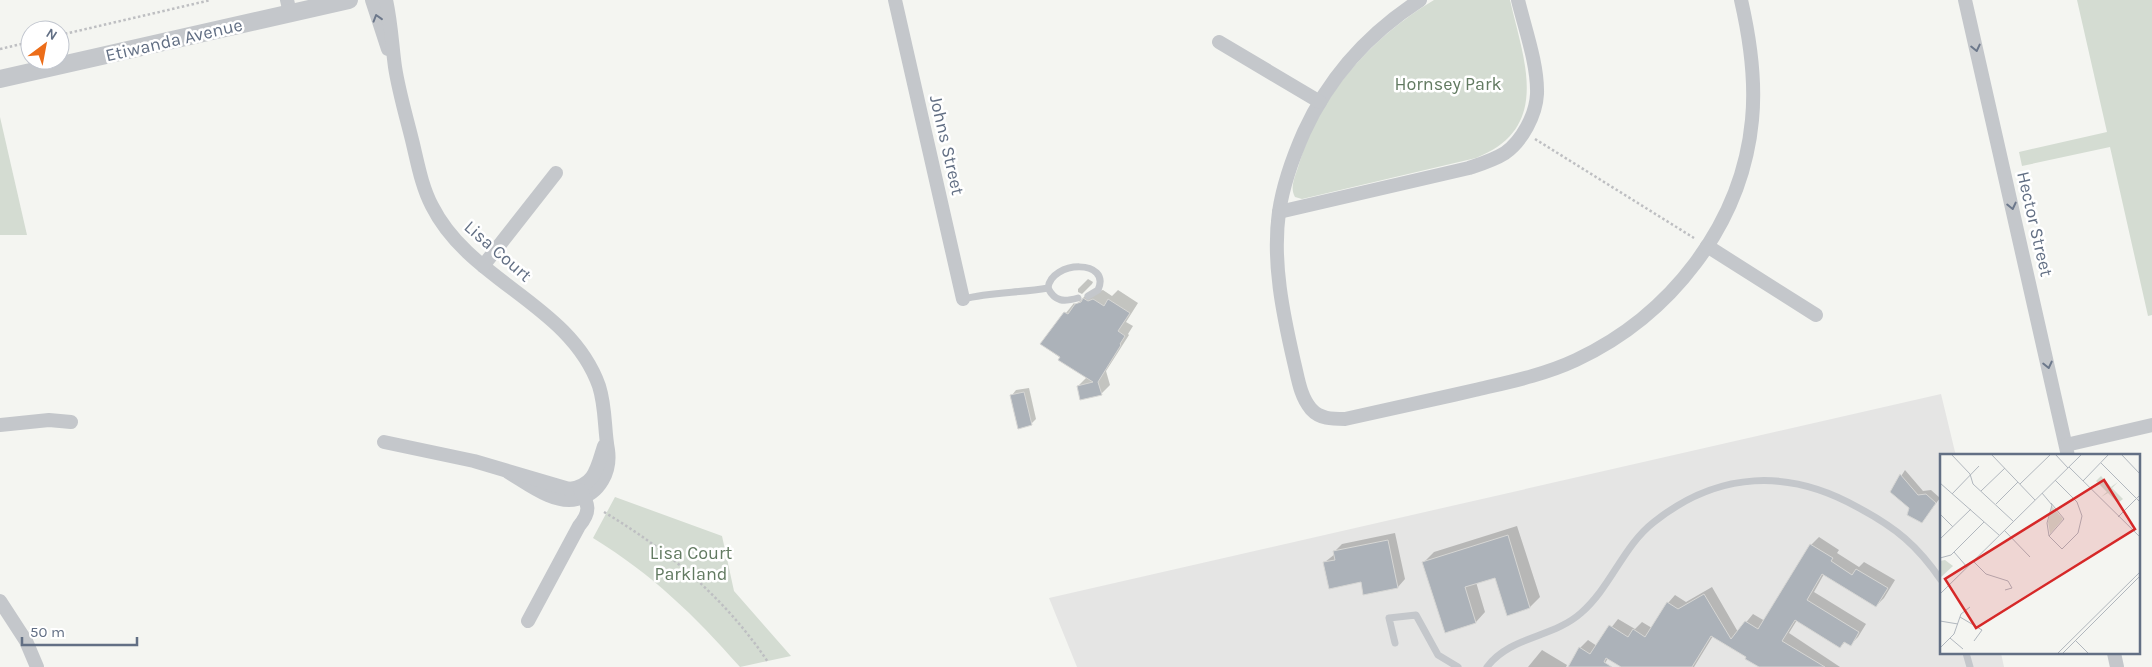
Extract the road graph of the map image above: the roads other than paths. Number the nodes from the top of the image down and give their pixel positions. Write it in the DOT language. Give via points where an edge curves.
graph roads {
  1 [pos="349,0"];
  2 [pos="372,0"];
  3 [pos="386,0"];
  4 [pos="895,0"];
  5 [pos="1420,0"];
  6 [pos="1518,0"];
  7 [pos="1741,0"];
  8 [pos="1965,0"];
  9 [pos="293,6"];
  10 [pos="1219,42"];
  11 [pos="396,68"];
  12 [pos="0,80"];
  13 [pos="1320,102"];
  14 [pos="556,173"];
  15 [pos="1279,212"];
  16 [pos="1707,246"];
  17 [pos="483,266"];
  18 [pos="1048,288"];
  19 [pos="1088,296"];
  20 [pos="1078,298"];
  21 [pos="963,299"];
  22 [pos="1816,315"];
  23 [pos="71,422"];
  24 [pos="0,425"];
  25 [pos="2152,425"];
  26 [pos="384,442"];
  27 [pos="2067,450"];
  28 [pos="580,494"];
  29 [pos="1940,579"];
  30 [pos="0,601"];
  31 [pos="528,621"];
  32 [pos="1395,643"];
  33 [pos="1966,654"];
  34 [pos="2114,654"];
  35 [pos="37,667"];
  36 [pos="1458,667"];
  37 [pos="1487,667"];
  38 [pos="1970,667"];
  39 [pos="2117,667"];
  1 -- 9 [label="street, Etiwanda Avenue"];
  11 -- 2 [label="street, Lisa Court, one-way"];
  3 -- 11 [label="street, Lisa Court"];
  4 -- 21 [label="street, Johns Street"];
  5 -- 13 [label="street" via="1366,42"];
  6 -- 15 [label="street" via="1537,94 1524,132 1506,152 1469,168"];
  7 -- 16 [label="street" via="1751,53 1752,120 1746,156 1735,190"];
  8 -- 27 [label="street, Hector Street, one-way"];
  9 -- 12 [label="street, Etiwanda Avenue"];
  10 -- 13 [label="street"];
  11 -- 17 [label="street, Lisa Court" via="419,168 431,204 453,238"];
  13 -- 15 [label="street" via="1294,157"];
  14 -- 17 [label="street"];
  15 -- 16 [label="street" via="1277,245 1281,298 1300,388 1304,400 1317,415 1334,419 1518,380 1575,361 1635,326 1683,279"];
  16 -- 22 [label="street"];
  17 -- 28 [label="street, Lisa Court" via="557,324 582,354 598,386 604,404 606,441 594,476"];
  18 -- 19 [label="lane" via="1050,278 1058,272 1086,267 1096,271 1100,282 1098,290"];
  18 -- 20 [label="lane" via="1053,296 1066,302"];
  18 -- 21 [label="lane" via="1010,294 989,293"];
  23 -- 24 [label="street" via="24,421"];
  25 -- 27 [label="street"];
  26 -- 28 [label="street" via="536,478"];
  28 -- 31 [label="street" via="579,526"];
  29 -- 37 [label="lane" via="1904,537 1824,490 1781,480 1738,482 1703,492 1654,522 1631,547 1601,592 1574,620 1512,646"];
  30 -- 35 [label="street" via="26,641"];
  32 -- 36 [label="lane" via="1389,618 1416,615 1438,655"];
  33 -- 38 [label="lane"];
  34 -- 39 [label="street"];
}
